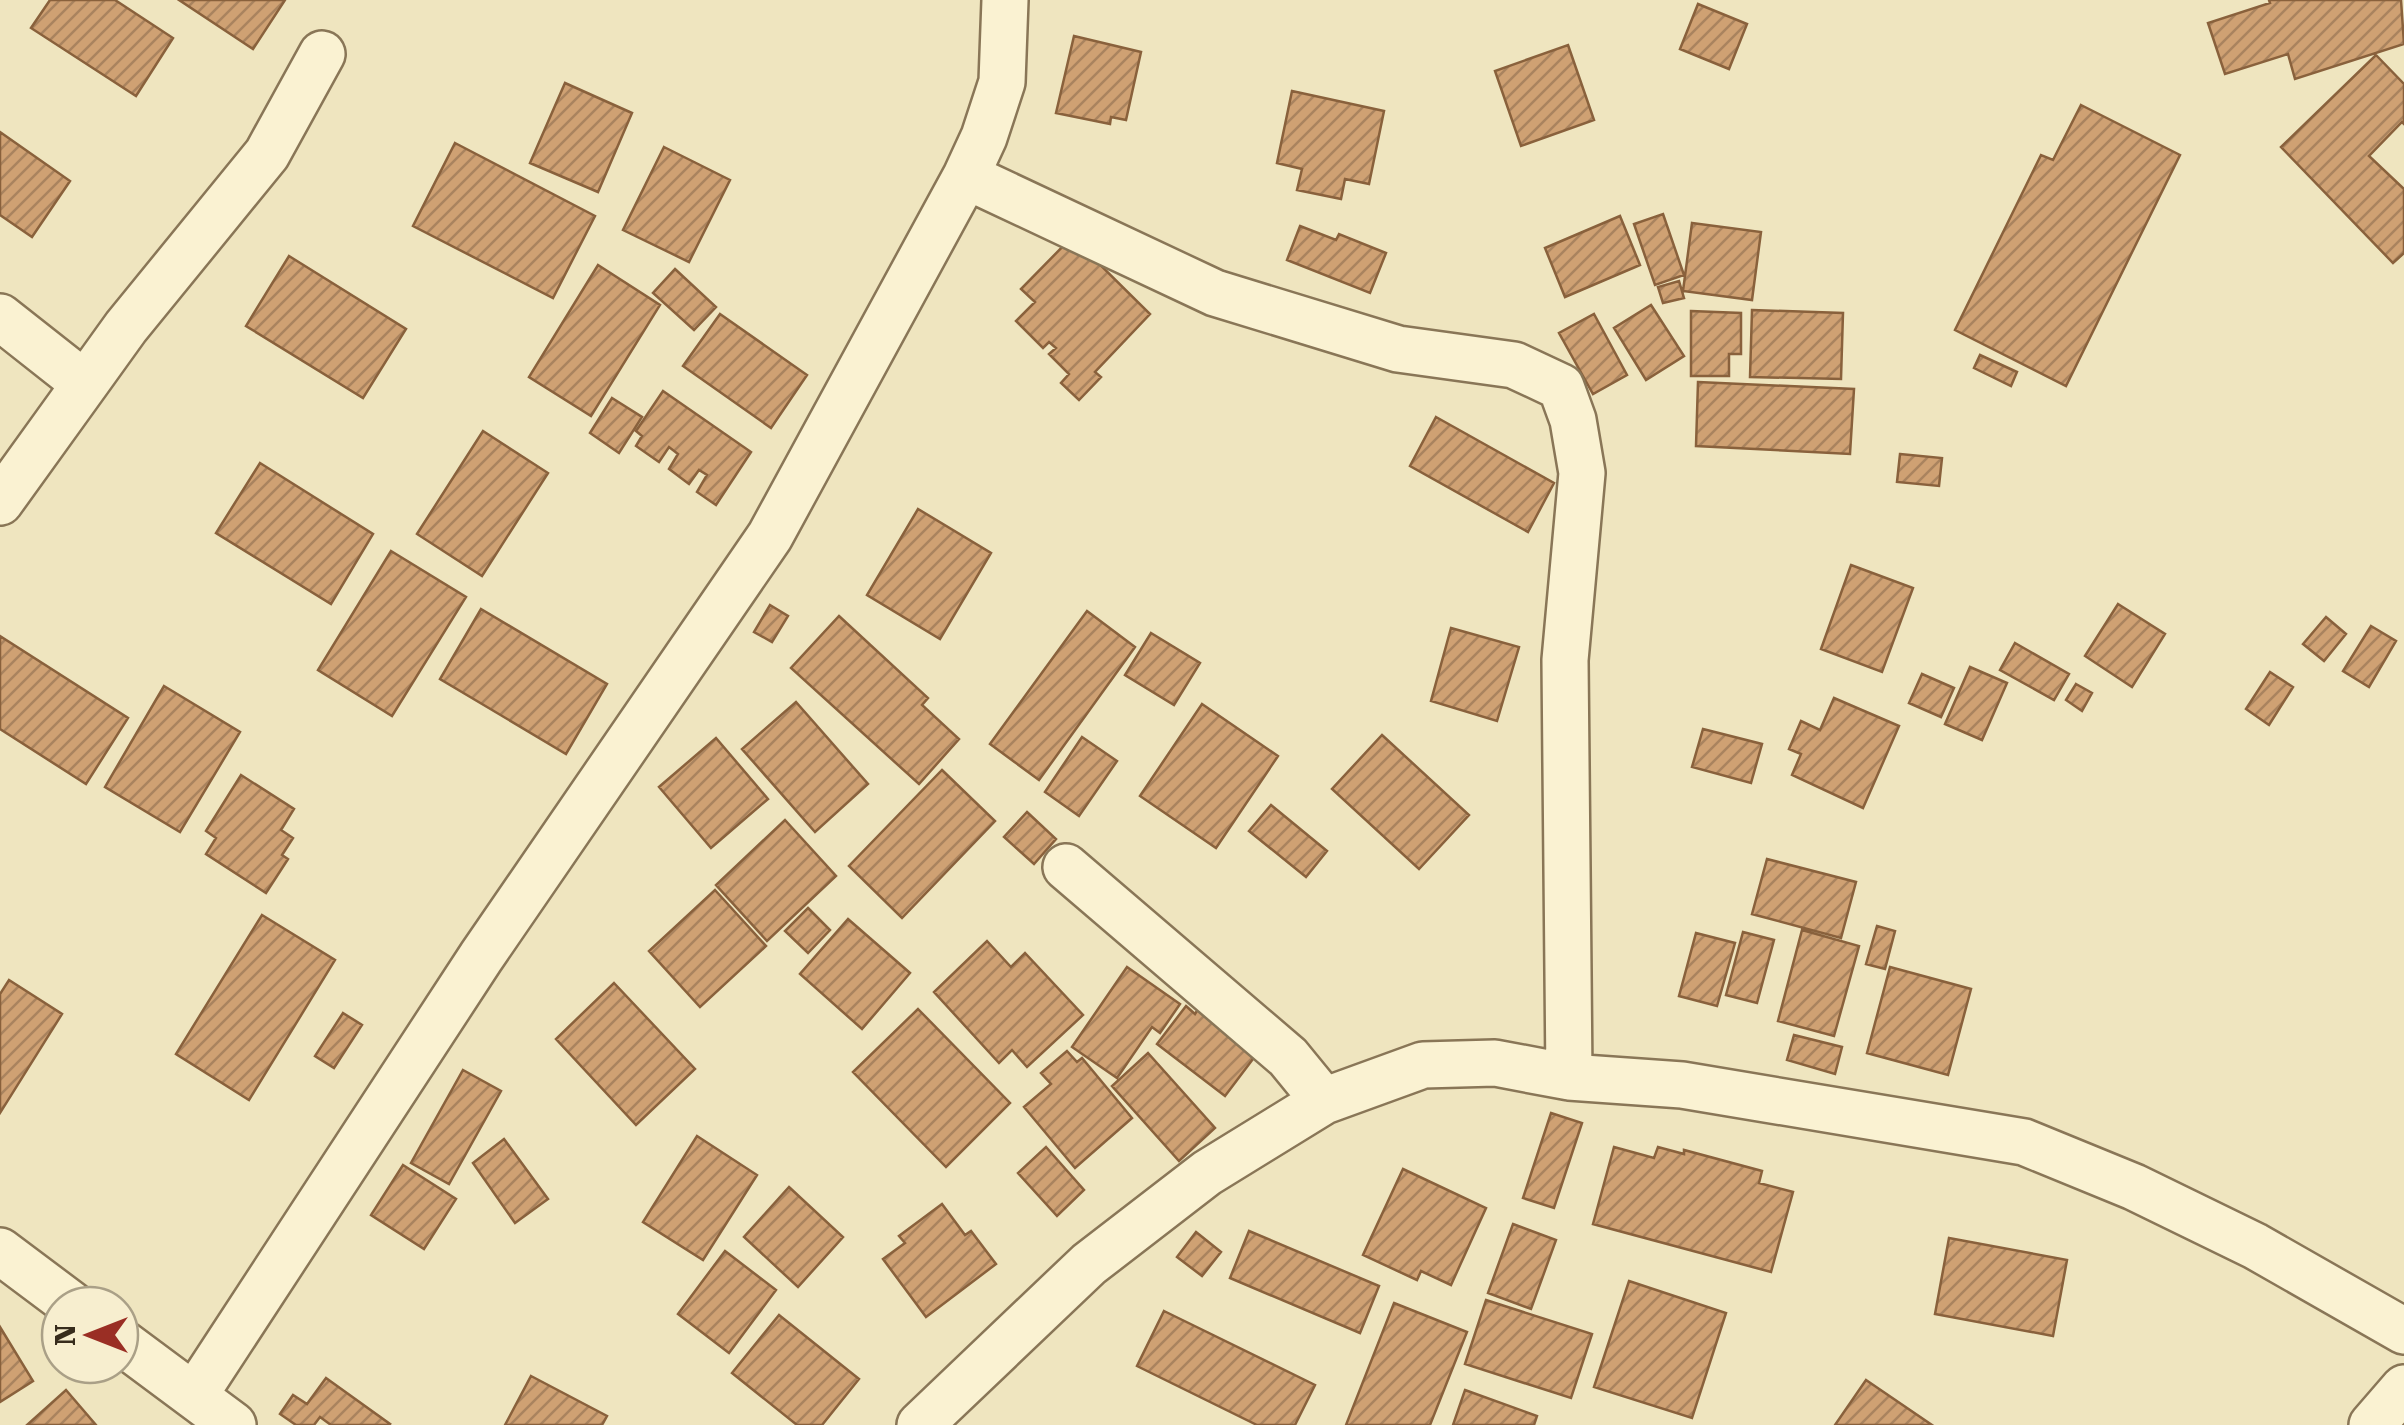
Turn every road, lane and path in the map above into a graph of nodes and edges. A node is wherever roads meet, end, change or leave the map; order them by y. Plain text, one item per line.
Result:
1 (1004, 0) edge
2 (322, 54) dead end
3 (966, 176) junction
4 (0, 317) edge
5 (86, 384) junction
6 (0, 502) edge
7 (1066, 867) dead end
8 (1569, 1077) junction
9 (1324, 1101) junction
10 (0, 1251) edge
11 (45, 1285) edge
12 (2404, 1330) edge
13 (140, 1356) edge
14 (2404, 1388) edge
15 (194, 1396) junction
16 (234, 1425) edge
17 (920, 1425) edge
18 (2372, 1425) edge

1 - 3 street
2 - 5 street
3 - 8 street
3 - 15 street
4 - 5 street
5 - 6 street
7 - 9 street
8 - 9 street
8 - 12 street
9 - 17 street
10 - 11 street
13 - 15 street
14 - 18 street
15 - 16 street

